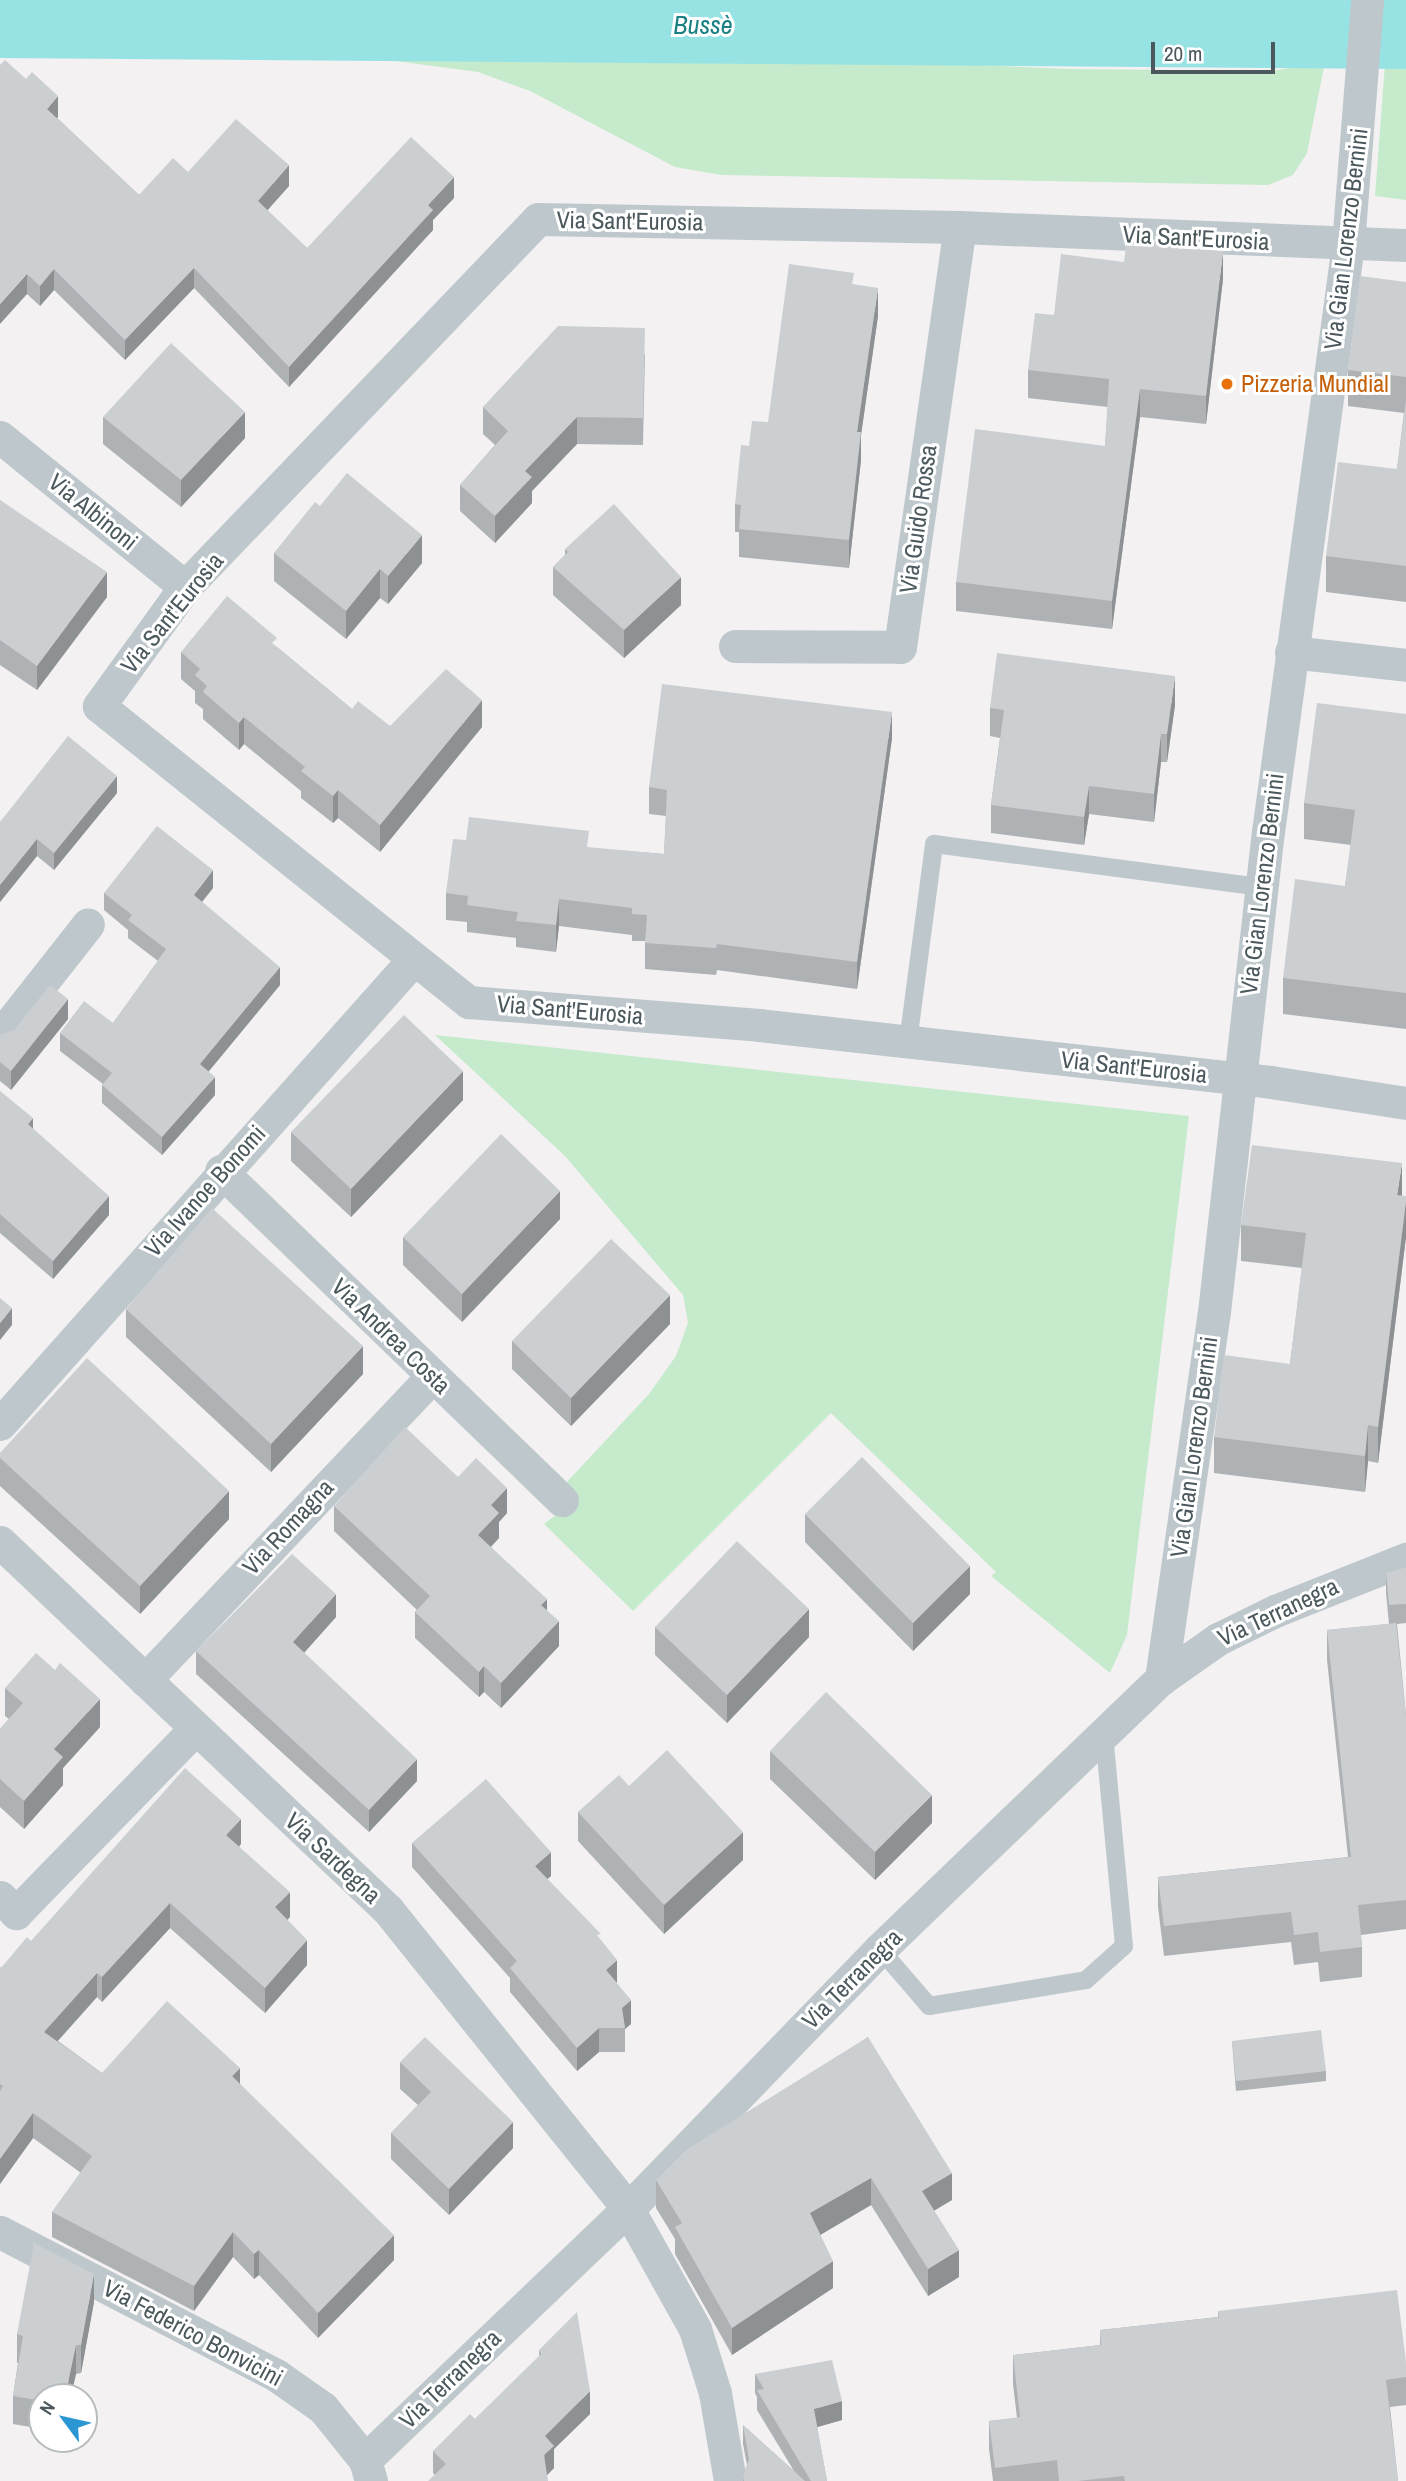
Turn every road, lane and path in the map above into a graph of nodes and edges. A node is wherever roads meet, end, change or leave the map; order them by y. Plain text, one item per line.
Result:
1 (1367, 0) edge
2 (960, 227) junction
3 (1348, 244) junction
4 (1406, 245) edge
5 (0, 437) edge
6 (186, 587) junction
7 (735, 646) dead end
8 (1291, 652) junction
9 (1406, 665) edge
10 (1262, 887) junction
11 (88, 924) dead end
12 (413, 960) junction
13 (0, 1036) edge
14 (908, 1042) junction
15 (1238, 1078) junction
16 (1406, 1103) edge
17 (221, 1171) junction
18 (432, 1376) junction
19 (0, 1424) edge
20 (562, 1500) dead end
21 (0, 1542) edge
22 (1406, 1559) edge
23 (1161, 1679) junction
24 (145, 1680) junction
25 (196, 1728) junction
26 (1104, 1734) junction
27 (0, 1897) edge
28 (880, 1949) junction
29 (628, 2209) junction
30 (0, 2232) edge
31 (368, 2470) edge
32 (730, 2481) edge

1 - 3 street, Via Gian Lorenzo Bernini
2 - 3 street, Via Sant'Eurosia
2 - 6 street, Via Sant'Eurosia
2 - 7 street, Via Guido Rossa
3 - 4 street, Via Sant'Eurosia
3 - 8 street, Via Gian Lorenzo Bernini
5 - 6 street, Via Albinoni
6 - 12 street, Via Sant'Eurosia
8 - 9 street
8 - 10 street, Via Gian Lorenzo Bernini
10 - 14 lane
10 - 15 street, Via Gian Lorenzo Bernini
11 - 13 street
12 - 14 street, Via Sant'Eurosia
12 - 17 street, Via Ivanoe Bonomi
14 - 15 street, Via Sant'Eurosia
15 - 16 street, Via Sant'Eurosia
15 - 23 street, Via Gian Lorenzo Bernini
17 - 18 street, Via Andrea Costa
17 - 19 street, Via Ivanoe Bonomi
18 - 20 street, Via Andrea Costa
18 - 24 street, Via Romagna
21 - 24 street, Via Sardegna
22 - 23 street, Via Terranegra
23 - 26 street, Via Terranegra
24 - 25 street, Via Sardegna
25 - 27 street
25 - 29 street, Via Sardegna
26 - 28 street, Via Terranegra
26 - 28 lane
28 - 29 street, Via Terranegra
29 - 31 street, Via Terranegra
29 - 32 street, Via Sardegna
30 - 31 street, Via Federico Bonvicini

